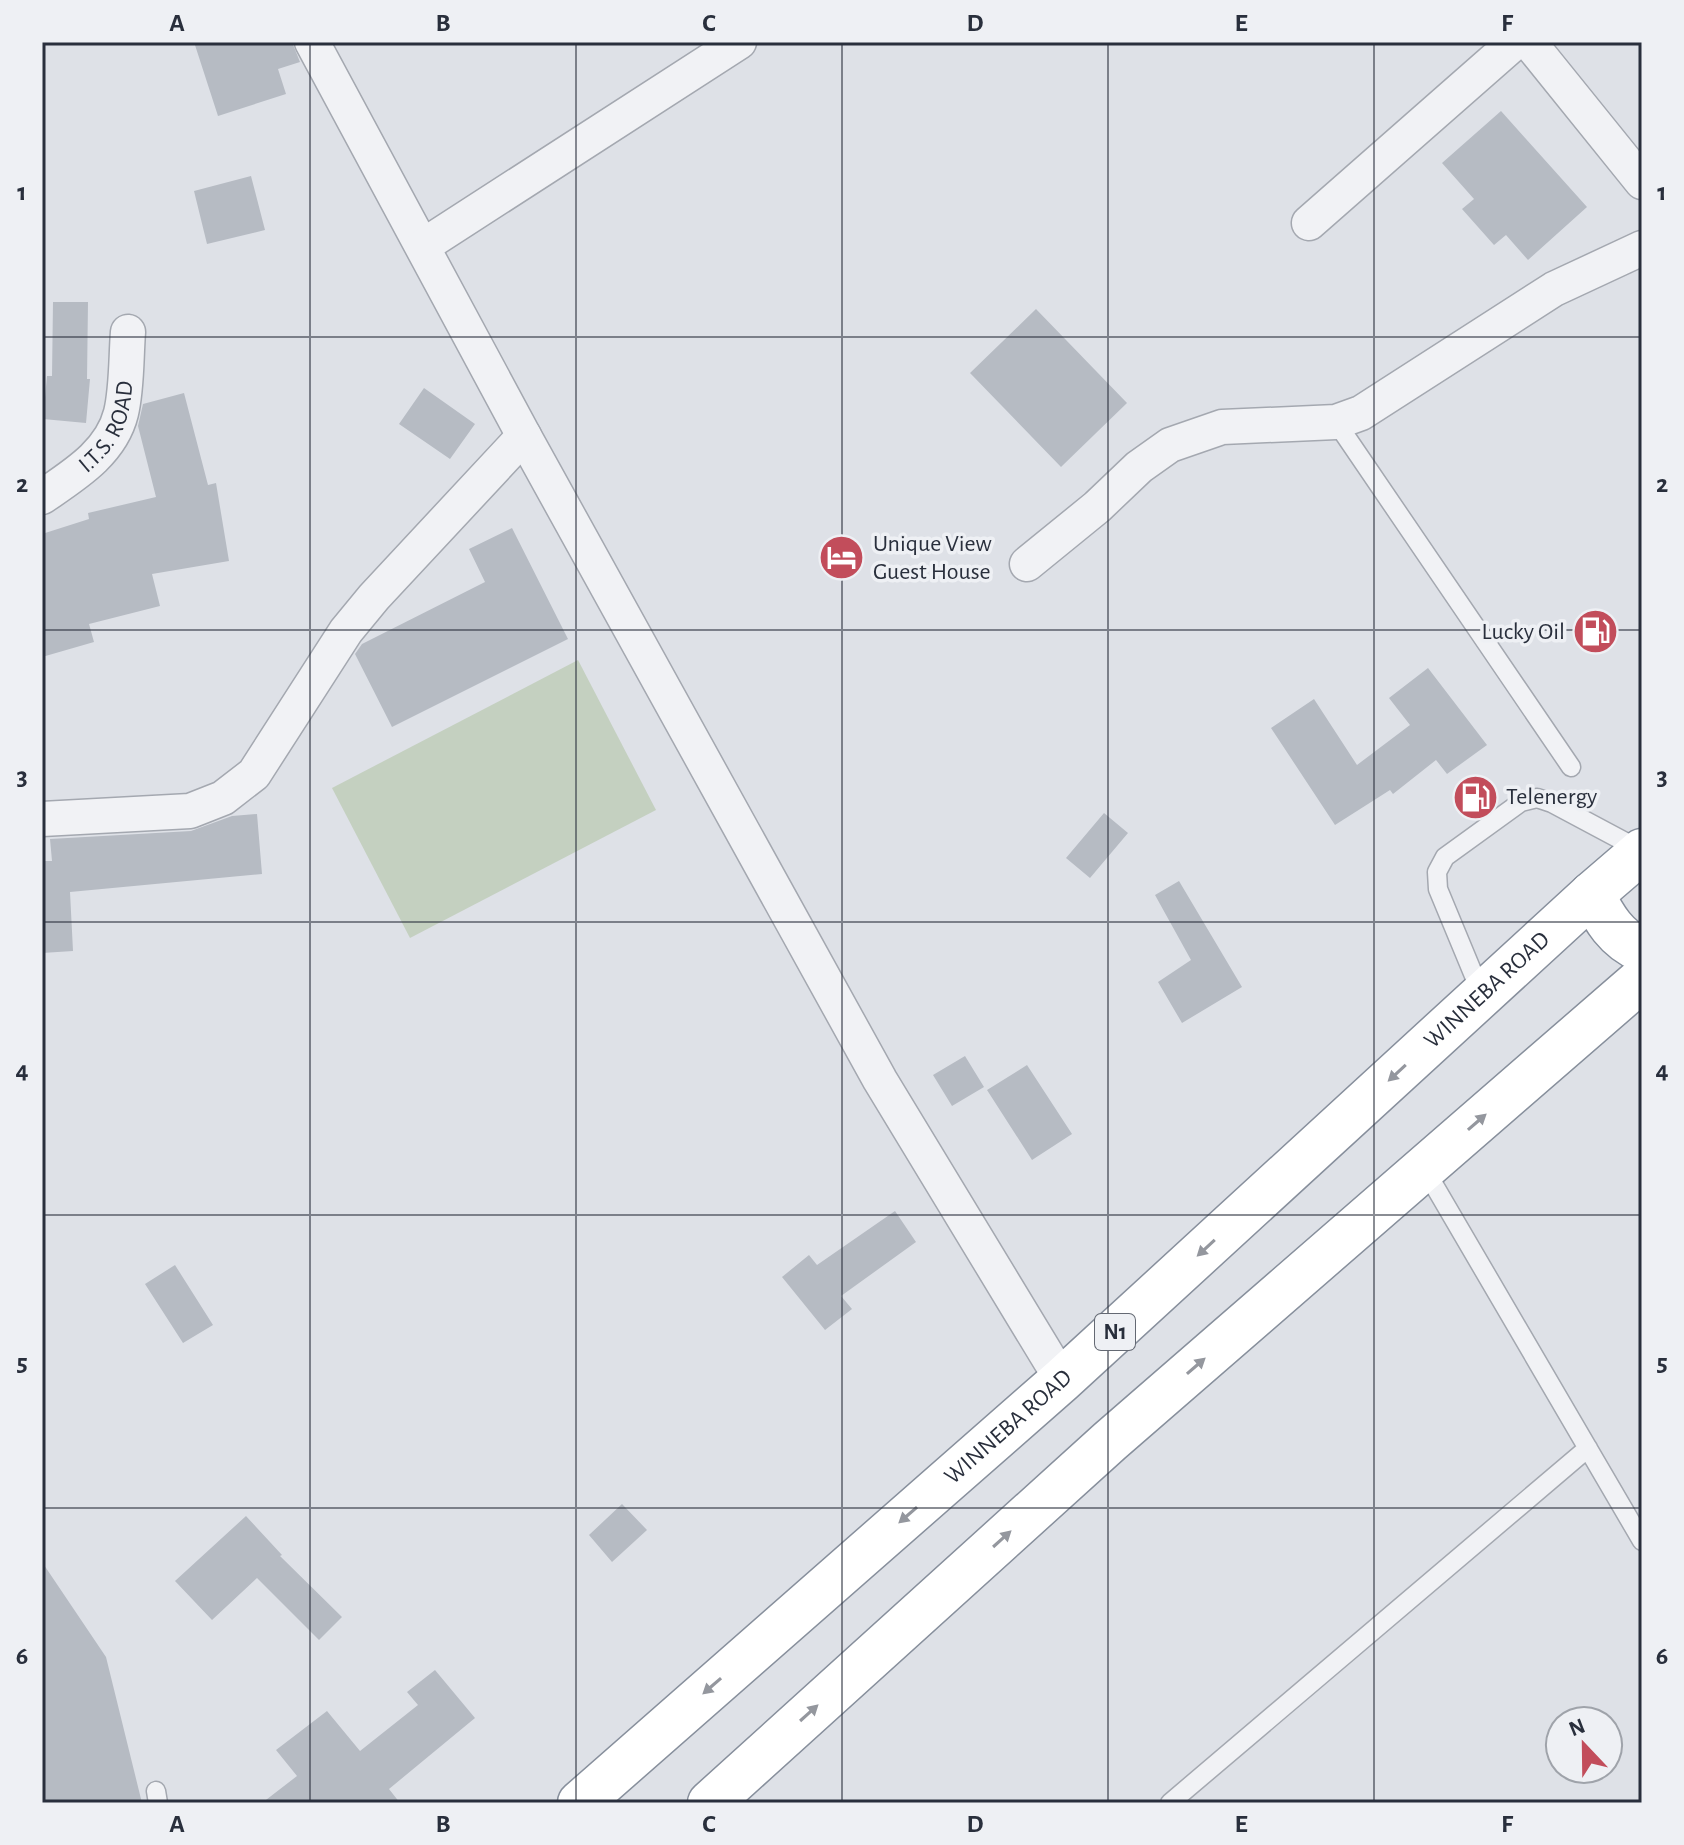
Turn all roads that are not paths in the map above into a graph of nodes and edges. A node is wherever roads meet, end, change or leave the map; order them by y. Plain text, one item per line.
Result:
1 (312, 42) edge
2 (739, 42) edge
3 (1515, 42) edge
4 (1529, 42) edge
5 (1642, 182) edge
6 (1309, 223) dead end
7 (423, 246) junction
8 (1642, 248) edge
9 (128, 332) dead end
10 (1336, 422) junction
11 (524, 436) junction
12 (42, 497) edge
13 (1027, 564) dead end
14 (1571, 767) dead end
15 (42, 819) edge
16 (1642, 851) edge
17 (1592, 894) junction
18 (1642, 950) edge
19 (1642, 979) edge
20 (1482, 995) junction
21 (1424, 1168) junction
22 (1062, 1380) junction
23 (1588, 1448) junction
24 (1642, 1541) edge
25 (580, 1803) edge
26 (710, 1803) edge
27 (1170, 1803) edge

1 - 7 street
2 - 7 street
3 - 6 street
4 - 5 street
7 - 11 street
8 - 10 street
9 - 12 street, I.T.S. ROAD
10 - 13 street
10 - 14 lane
11 - 15 street
11 - 22 street
16 - 17 highway, WINNEBA ROAD / N1
16 - 20 lane
17 - 18 highway
17 - 20 highway, WINNEBA ROAD / N1
21 -> 19 highway
20 -> 22 highway, WINNEBA ROAD / N1
21 - 23 lane
26 -> 21 highway
22 -> 25 highway, WINNEBA ROAD / N1
23 - 24 lane
23 - 27 lane

